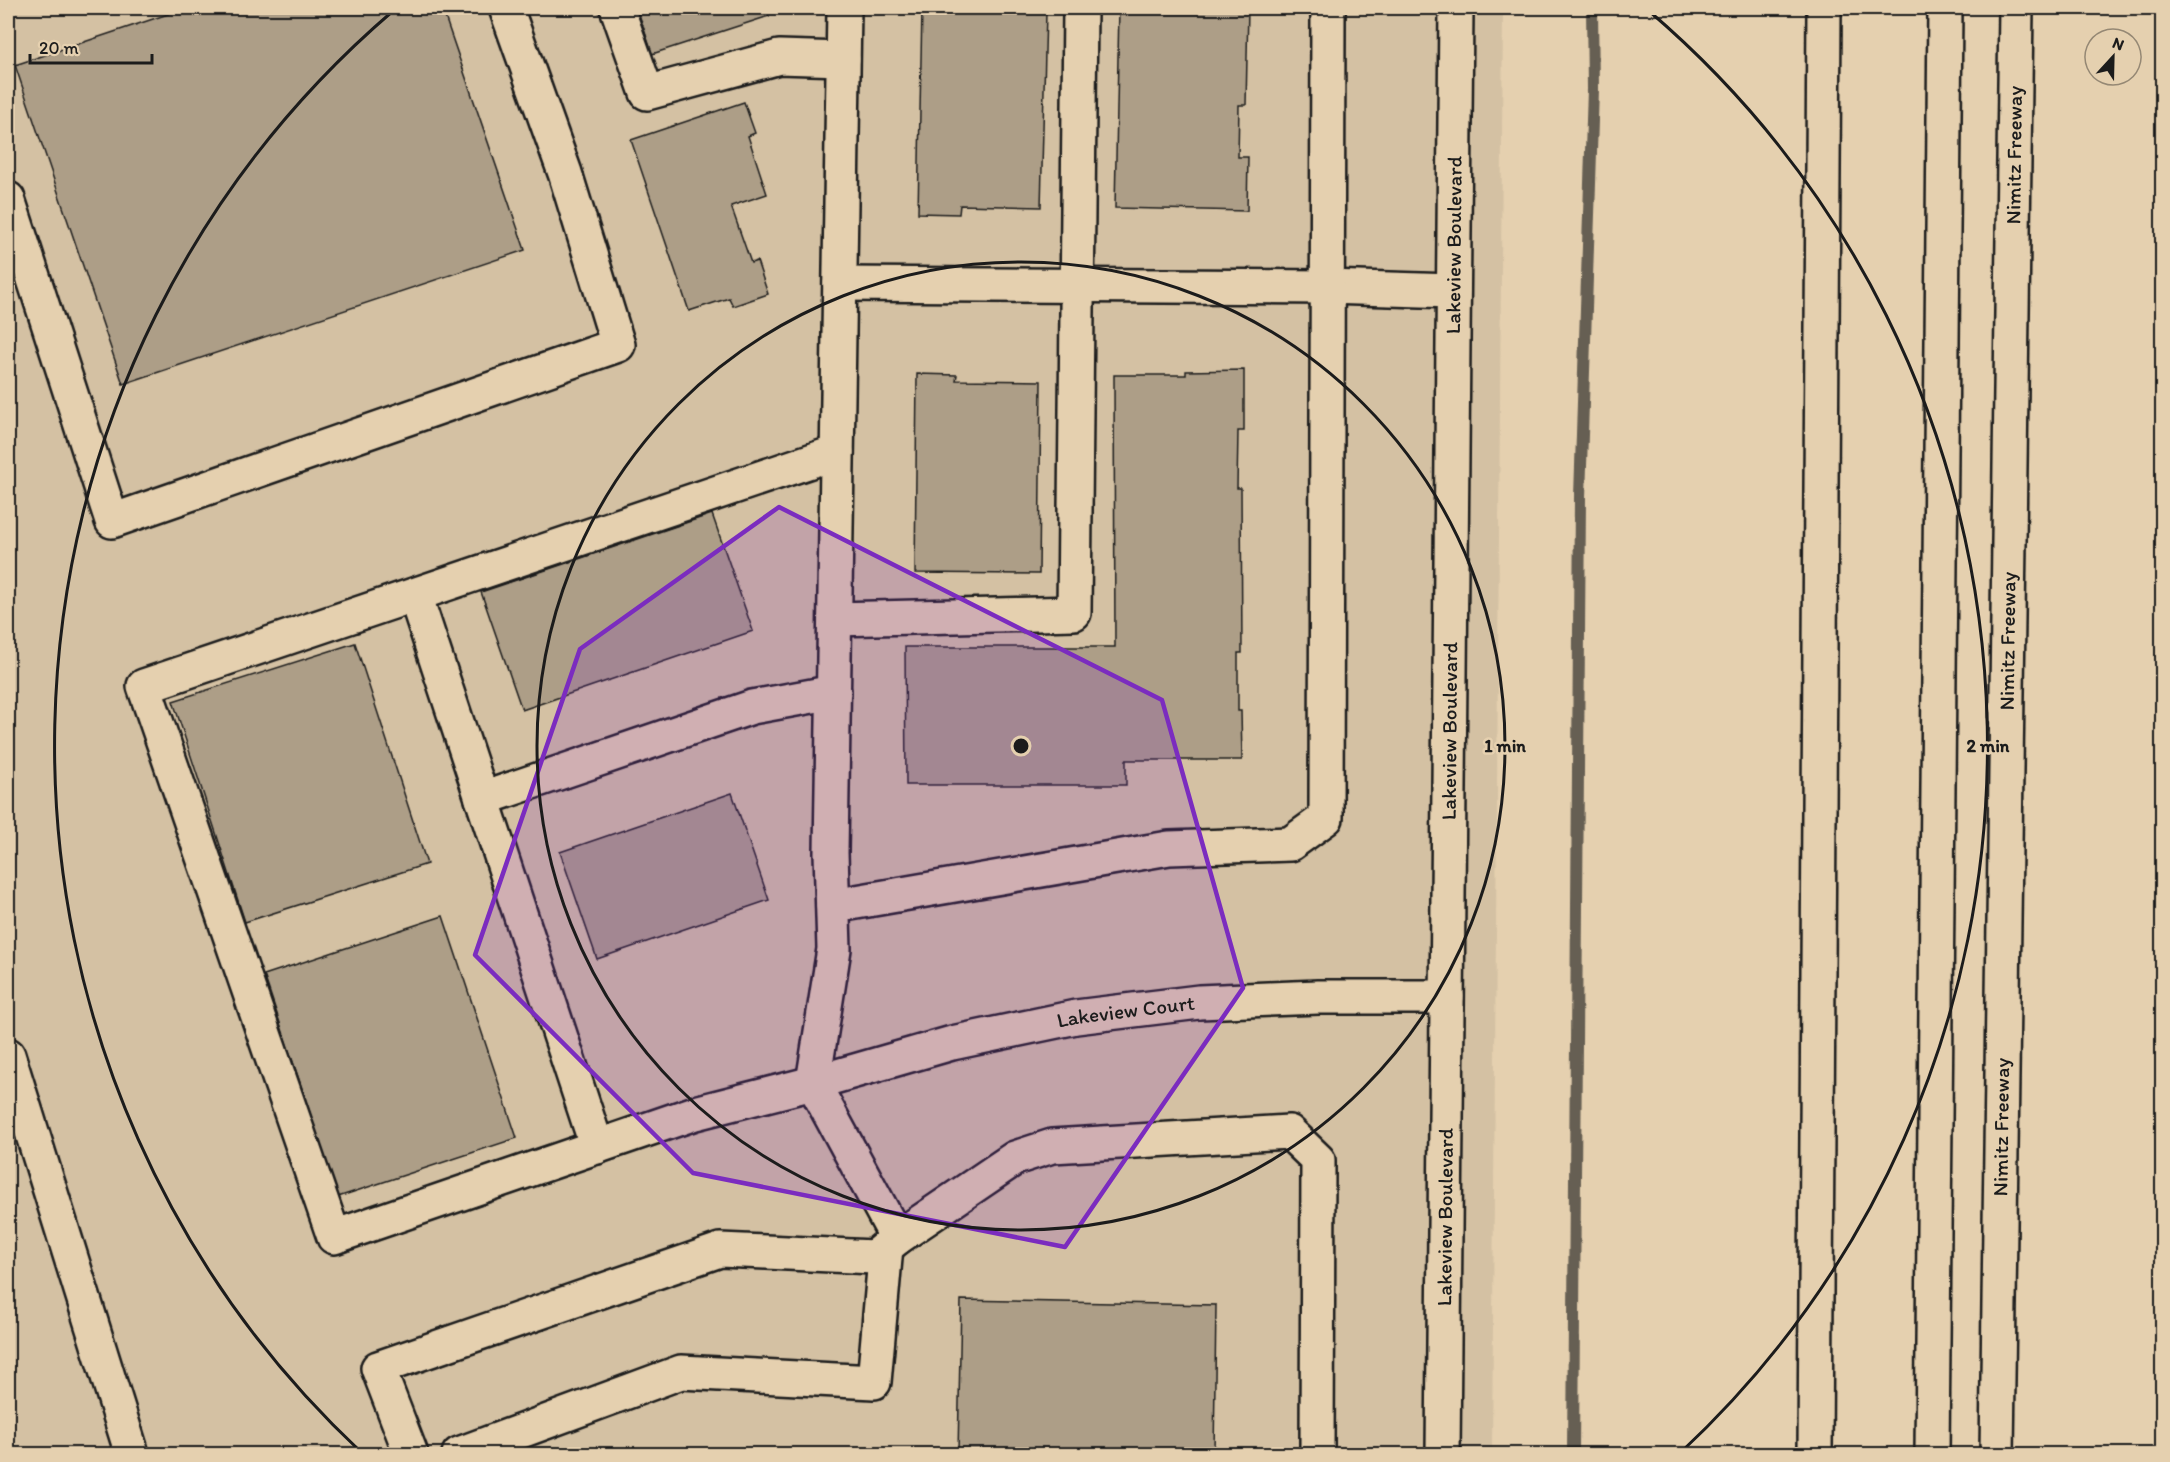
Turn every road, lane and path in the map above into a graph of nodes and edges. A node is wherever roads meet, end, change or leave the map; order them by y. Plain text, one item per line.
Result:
1 (506, 8) edge
2 (616, 8) edge
3 (844, 8) edge
4 (1080, 8) edge
5 (1328, 8) edge
6 (1456, 8) edge
7 (1824, 8) edge
8 (1946, 8) edge
9 (2016, 8) edge
10 (843, 59) junction
11 (8, 199) edge
12 (840, 284) junction
13 (1078, 287) junction
14 (1327, 287) junction
15 (1453, 291) junction
16 (837, 452) junction
17 (415, 595) junction
18 (834, 619) junction
19 (834, 692) junction
20 (482, 799) junction
21 (833, 906) junction
22 (1447, 997) junction
23 (8, 1055) edge
24 (813, 1083) junction
25 (597, 1147) junction
26 (892, 1243) junction
27 (132, 1455) edge
28 (411, 1455) edge
29 (459, 1455) edge
30 (1317, 1455) edge
31 (1443, 1455) edge
32 (1815, 1455) edge
33 (1932, 1455) edge
34 (1997, 1455) edge

1 - 11 main road
2 - 10 main road
3 - 10 main road
4 - 13 main road
5 - 14 main road
6 - 15 main road, Lakeview Boulevard
7 - 32 main road
8 - 33 main road
9 - 34 main road, Nimitz Freeway
10 - 12 main road
12 - 13 main road
12 - 16 main road
13 - 14 main road
13 - 18 main road
14 - 15 main road
14 - 21 main road
15 - 22 main road, Lakeview Boulevard
16 - 17 main road
16 - 18 main road
17 - 20 main road
17 - 25 main road, Lakeview Court
18 - 19 main road
19 - 20 main road
19 - 21 main road
20 - 25 main road
21 - 24 main road
22 - 24 main road, Lakeview Court
22 - 31 main road, Lakeview Boulevard
23 - 27 main road
24 - 25 main road, Lakeview Court
24 - 26 main road
26 - 28 main road
26 - 29 main road
26 - 30 main road

